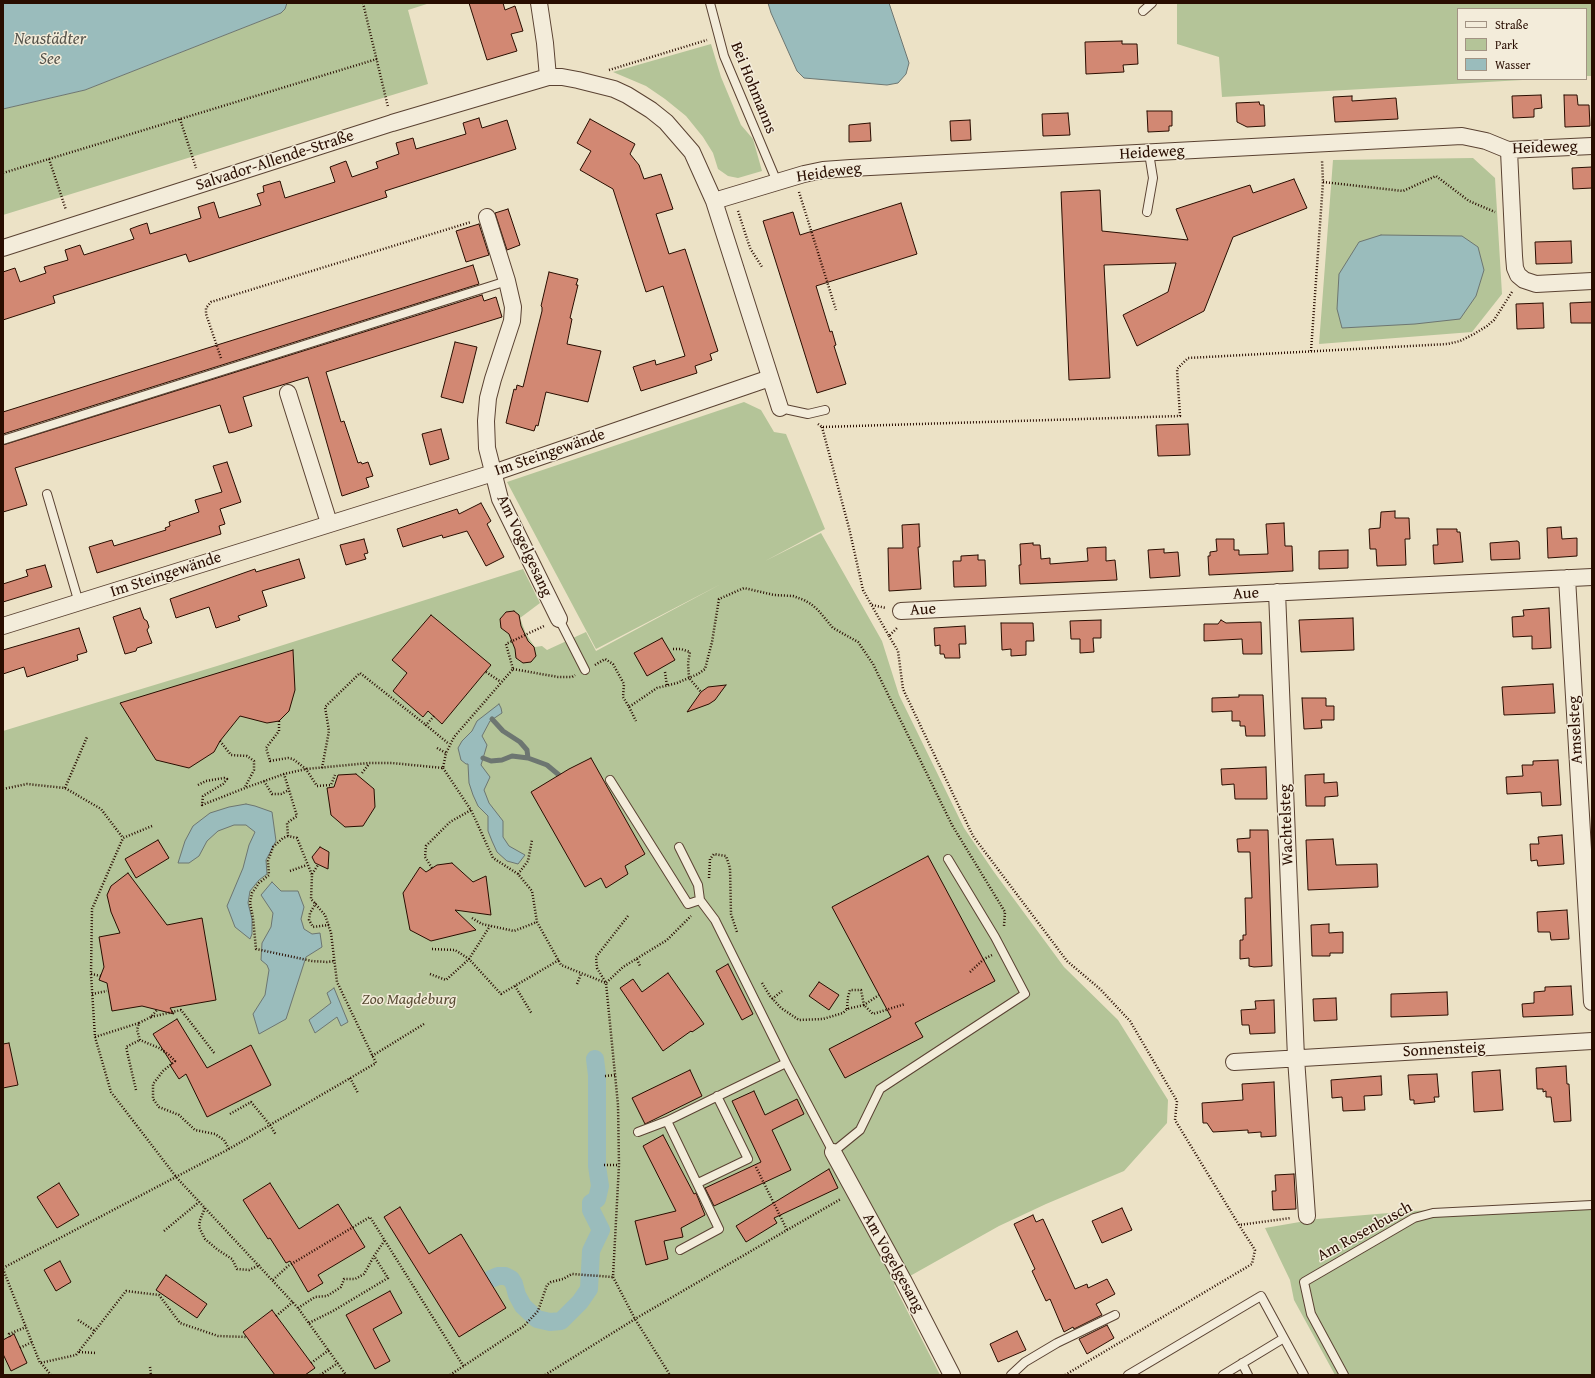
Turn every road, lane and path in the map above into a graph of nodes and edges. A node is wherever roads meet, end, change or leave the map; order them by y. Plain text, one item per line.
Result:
1 (363, 3) edge
2 (539, 3) edge
3 (710, 3) edge
4 (1152, 3) edge
5 (1143, 11) dead end
6 (718, 37) junction
7 (377, 59) junction
8 (608, 70) dead end
9 (548, 77) junction
10 (180, 119) junction
11 (392, 123) junction
12 (1321, 143) junction
13 (1592, 146) edge
14 (1509, 151) junction
15 (1149, 153) junction
16 (49, 159) junction
17 (3, 173) edge
18 (794, 177) junction
19 (777, 182) junction
20 (1323, 182) junction
21 (202, 184) junction
22 (733, 195) junction
23 (714, 201) junction
24 (1147, 212) dead end
25 (487, 217) joint
26 (1512, 219) junction
27 (71, 226) junction
28 (3, 248) edge
29 (762, 267) dead end
30 (1521, 278) junction
31 (507, 281) junction
32 (1592, 282) edge
33 (836, 310) dead end
34 (1311, 351) junction
35 (225, 371) junction
36 (770, 378) junction
37 (288, 393) dead end
38 (780, 408) joint
39 (825, 410) dead end
40 (808, 414) junction
41 (822, 428) junction
42 (3, 440) edge
43 (493, 473) junction
44 (47, 494) dead end
45 (330, 523) junction
46 (1592, 577) edge
47 (1567, 578) junction
48 (1277, 592) junction
49 (79, 603) junction
50 (872, 605) junction
51 (901, 612) junction
52 (559, 619) junction
53 (3, 626) edge
54 (889, 636) junction
55 (673, 650) dead end
56 (513, 669) junction
57 (585, 670) junction
58 (486, 672) dead end
59 (665, 672) dead end
60 (689, 678) junction
61 (501, 682) junction
62 (667, 686) junction
63 (701, 692) dead end
64 (629, 707) junction
65 (434, 716) dead end
66 (279, 721) dead end
67 (636, 721) dead end
68 (426, 725) junction
69 (87, 737) dead end
70 (220, 741) dead end
71 (449, 744) junction
72 (437, 748) dead end
73 (446, 753) junction
74 (369, 763) junction
75 (322, 768) junction
76 (443, 768) junction
77 (306, 770) junction
78 (362, 773) dead end
79 (284, 774) junction
80 (335, 774) dead end
81 (610, 780) dead end
82 (264, 781) junction
83 (198, 785) dead end
84 (65, 788) junction
85 (245, 788) junction
86 (3, 790) edge
87 (289, 790) junction
88 (471, 810) junction
89 (152, 826) dead end
90 (288, 836) junction
91 (123, 838) junction
92 (532, 840) dead end
93 (679, 847) dead end
94 (948, 860) dead end
95 (307, 865) junction
96 (318, 865) dead end
97 (432, 868) dead end
98 (290, 870) dead end
99 (518, 874) junction
100 (312, 875) junction
101 (700, 900) junction
102 (316, 903) junction
103 (628, 916) dead end
104 (472, 918) dead end
105 (538, 922) junction
106 (329, 925) junction
107 (490, 926) junction
108 (995, 937) junction
109 (739, 938) dead end
110 (432, 949) dead end
111 (1002, 950) junction
112 (469, 959) junction
113 (637, 959) junction
114 (559, 960) junction
115 (335, 961) junction
116 (640, 966) dead end
117 (970, 972) dead end
118 (91, 974) junction
119 (430, 974) dead end
120 (581, 974) junction
121 (101, 976) dead end
122 (759, 977) dead end
123 (606, 983) junction
124 (577, 984) dead end
125 (515, 986) junction
126 (107, 991) dead end
127 (782, 991) dead end
128 (92, 994) junction
129 (879, 995) dead end
130 (772, 999) junction
131 (1592, 1002) edge
132 (905, 1004) dead end
133 (864, 1005) junction
134 (847, 1009) junction
135 (157, 1010) dead end
136 (532, 1014) dead end
137 (151, 1017) junction
138 (139, 1023) junction
139 (424, 1024) dead end
140 (95, 1037) junction
141 (140, 1040) junction
142 (1592, 1042) edge
143 (215, 1054) dead end
144 (372, 1056) junction
145 (1296, 1058) junction
146 (1234, 1062) dead end
147 (786, 1063) junction
148 (615, 1075) junction
149 (605, 1076) dead end
150 (350, 1078) junction
151 (136, 1090) dead end
152 (358, 1093) dead end
153 (717, 1096) junction
154 (230, 1114) dead end
155 (667, 1121) junction
156 (270, 1125) junction
157 (638, 1132) dead end
158 (276, 1135) dead end
159 (229, 1149) junction
160 (833, 1152) junction
161 (748, 1159) junction
162 (604, 1165) dead end
163 (619, 1165) junction
164 (176, 1178) junction
165 (698, 1183) junction
166 (854, 1192) junction
167 (199, 1202) junction
168 (1592, 1205) edge
169 (205, 1208) junction
170 (1306, 1216) joint
171 (1240, 1225) junction
172 (787, 1230) junction
173 (164, 1232) dead end
174 (385, 1240) junction
175 (680, 1250) dead end
176 (374, 1256) junction
177 (260, 1265) junction
178 (3, 1268) edge
179 (613, 1277) junction
180 (273, 1280) junction
181 (293, 1302) junction
182 (298, 1308) junction
183 (1115, 1315) dead end
184 (276, 1316) dead end
185 (635, 1319) junction
186 (78, 1320) dead end
187 (309, 1323) junction
188 (26, 1327) junction
189 (95, 1331) junction
190 (246, 1336) dead end
191 (10, 1337) dead end
192 (1284, 1338) junction
193 (32, 1342) junction
194 (20, 1348) dead end
195 (329, 1350) junction
196 (79, 1352) junction
197 (97, 1353) dead end
198 (40, 1363) junction
199 (311, 1363) dead end
200 (338, 1363) junction
201 (1242, 1363) junction
202 (150, 1367) dead end
203 (464, 1367) junction
204 (51, 1375) edge
205 (151, 1375) edge
206 (320, 1375) edge
207 (346, 1375) edge
208 (450, 1375) edge
209 (545, 1375) edge
210 (670, 1375) edge
211 (952, 1375) edge
212 (1011, 1375) edge
213 (1066, 1375) edge
214 (1128, 1375) edge
215 (1223, 1375) edge
216 (1248, 1375) edge
217 (1304, 1375) edge
218 (1344, 1375) edge

1 - 7 path
2 - 9 street
3 - 6 lane, Bei Hohmanns
4 - 5 lane
6 - 8 path
6 - 19 lane, Bei Hohmanns
7 - 10 path
7 - 11 path
9 - 11 street, Salvador-Allende-Straße
9 - 23 street, Salvador-Allende-Straße
10 - 16 path
10 - 21 path
11 - 21 street, Salvador-Allende-Straße
12 - 14 street, Heideweg
12 - 15 street, Heideweg
12 - 20 path
13 - 14 street, Heideweg
14 - 26 street
15 - 18 street, Heideweg
15 - 24 lane
16 - 17 path
16 - 27 path
18 - 19 street, Heideweg
18 - 33 path
19 - 22 street, Heideweg
20 - 26 path
20 - 34 path
21 - 27 street, Salvador-Allende-Straße
22 - 23 street, Heideweg
22 - 29 path
23 - 36 street
25 - 31 street, Am Vogelgesang
25 - 35 path
26 - 30 street
27 - 28 street, Salvador-Allende-Straße
30 - 32 street
30 - 34 path
31 - 35 lane
31 - 43 street, Am Vogelgesang
34 - 41 path
35 - 42 lane
36 - 38 street
36 - 43 street, Im Steingewände
37 - 45 street
38 - 40 lane
39 - 40 lane
40 - 41 path
41 - 50 path
43 - 45 street, Im Steingewände
43 - 52 street, Am Vogelgesang
44 - 49 lane
45 - 49 street, Im Steingewände
46 - 47 street, Aue
47 - 48 street, Aue
47 - 131 street, Amselsteg
48 - 51 street, Aue
48 - 145 street, Wachtelsteg
49 - 53 street, Im Steingewände
50 - 51 path
50 - 54 path
51 - 54 path
52 - 56 path
52 - 57 lane
54 - 171 path
55 - 60 path
56 - 57 path
56 - 61 path
57 - 64 path
58 - 61 path
59 - 62 path
60 - 62 path
60 - 63 path
60 - 108 path
61 - 71 path
62 - 64 path
64 - 67 path
65 - 68 path
66 - 77 path
68 - 71 path
68 - 75 path
69 - 84 path
70 - 85 path
71 - 73 path
72 - 73 path
73 - 76 path
74 - 75 path
74 - 76 path
74 - 78 path
75 - 77 path
76 - 88 path
77 - 79 path
77 - 80 path
79 - 82 path
79 - 87 path
81 - 101 lane
82 - 85 path
82 - 87 path
83 - 85 path
84 - 86 path
84 - 91 path
87 - 90 path
88 - 97 path
88 - 99 path
89 - 91 path
90 - 95 path
90 - 115 path
91 - 118 path
92 - 99 path
93 - 101 lane
94 - 108 lane
95 - 98 path
95 - 100 path
96 - 100 path
99 - 105 path
100 - 102 path
101 - 109 path
101 - 113 path
101 - 147 lane
102 - 106 path
102 - 106 path
103 - 123 path
104 - 107 path
105 - 107 path
105 - 114 path
106 - 115 path
107 - 112 path
108 - 111 lane
110 - 112 path
111 - 117 path
111 - 160 lane
112 - 119 path
112 - 125 path
113 - 116 path
113 - 123 path
114 - 120 path
114 - 125 path
115 - 144 path
118 - 121 path
118 - 128 path
120 - 123 path
120 - 124 path
122 - 130 path
123 - 148 path
125 - 136 path
126 - 128 path
127 - 130 path
128 - 140 path
129 - 133 path
130 - 134 path
132 - 133 path
133 - 134 path
133 - 134 path
135 - 137 path
137 - 138 path
137 - 143 path
138 - 140 path
138 - 141 path
139 - 144 path
140 - 164 path
141 - 151 path
141 - 159 path
142 - 145 street, Sonnensteig
144 - 150 path
145 - 146 street, Sonnensteig
145 - 170 street
147 - 153 lane
147 - 160 lane
148 - 149 path
148 - 163 path
150 - 152 path
150 - 156 path
153 - 155 lane
153 - 161 lane
154 - 156 path
155 - 157 lane
155 - 165 lane
156 - 158 path
156 - 159 path
159 - 164 path
160 - 166 street, Am Vogelgesang
161 - 165 lane
161 - 172 path
162 - 163 path
163 - 179 path
164 - 167 path
164 - 178 path
165 - 175 lane
166 - 172 path
166 - 211 street, Am Vogelgesang
167 - 169 path
167 - 173 path
168 - 218 lane, Am Rosenbusch
169 - 177 path
169 - 177 path
170 - 171 path
171 - 213 path
172 - 185 path
174 - 176 path
174 - 180 path
174 - 203 path
176 - 182 path
176 - 187 path
177 - 180 path
178 - 188 path
179 - 185 path
179 - 203 path
180 - 181 path
181 - 182 path
181 - 184 path
182 - 187 path
183 - 212 lane
185 - 209 path
185 - 210 path
186 - 189 path
187 - 195 path
188 - 191 path
188 - 193 path
189 - 190 path
189 - 196 path
192 - 201 lane
192 - 214 lane
192 - 217 lane
193 - 194 path
193 - 198 path
195 - 199 path
195 - 200 path
196 - 197 path
196 - 198 path
198 - 204 path
200 - 206 path
200 - 207 path
201 - 215 lane
201 - 216 lane
202 - 205 path
203 - 208 path

